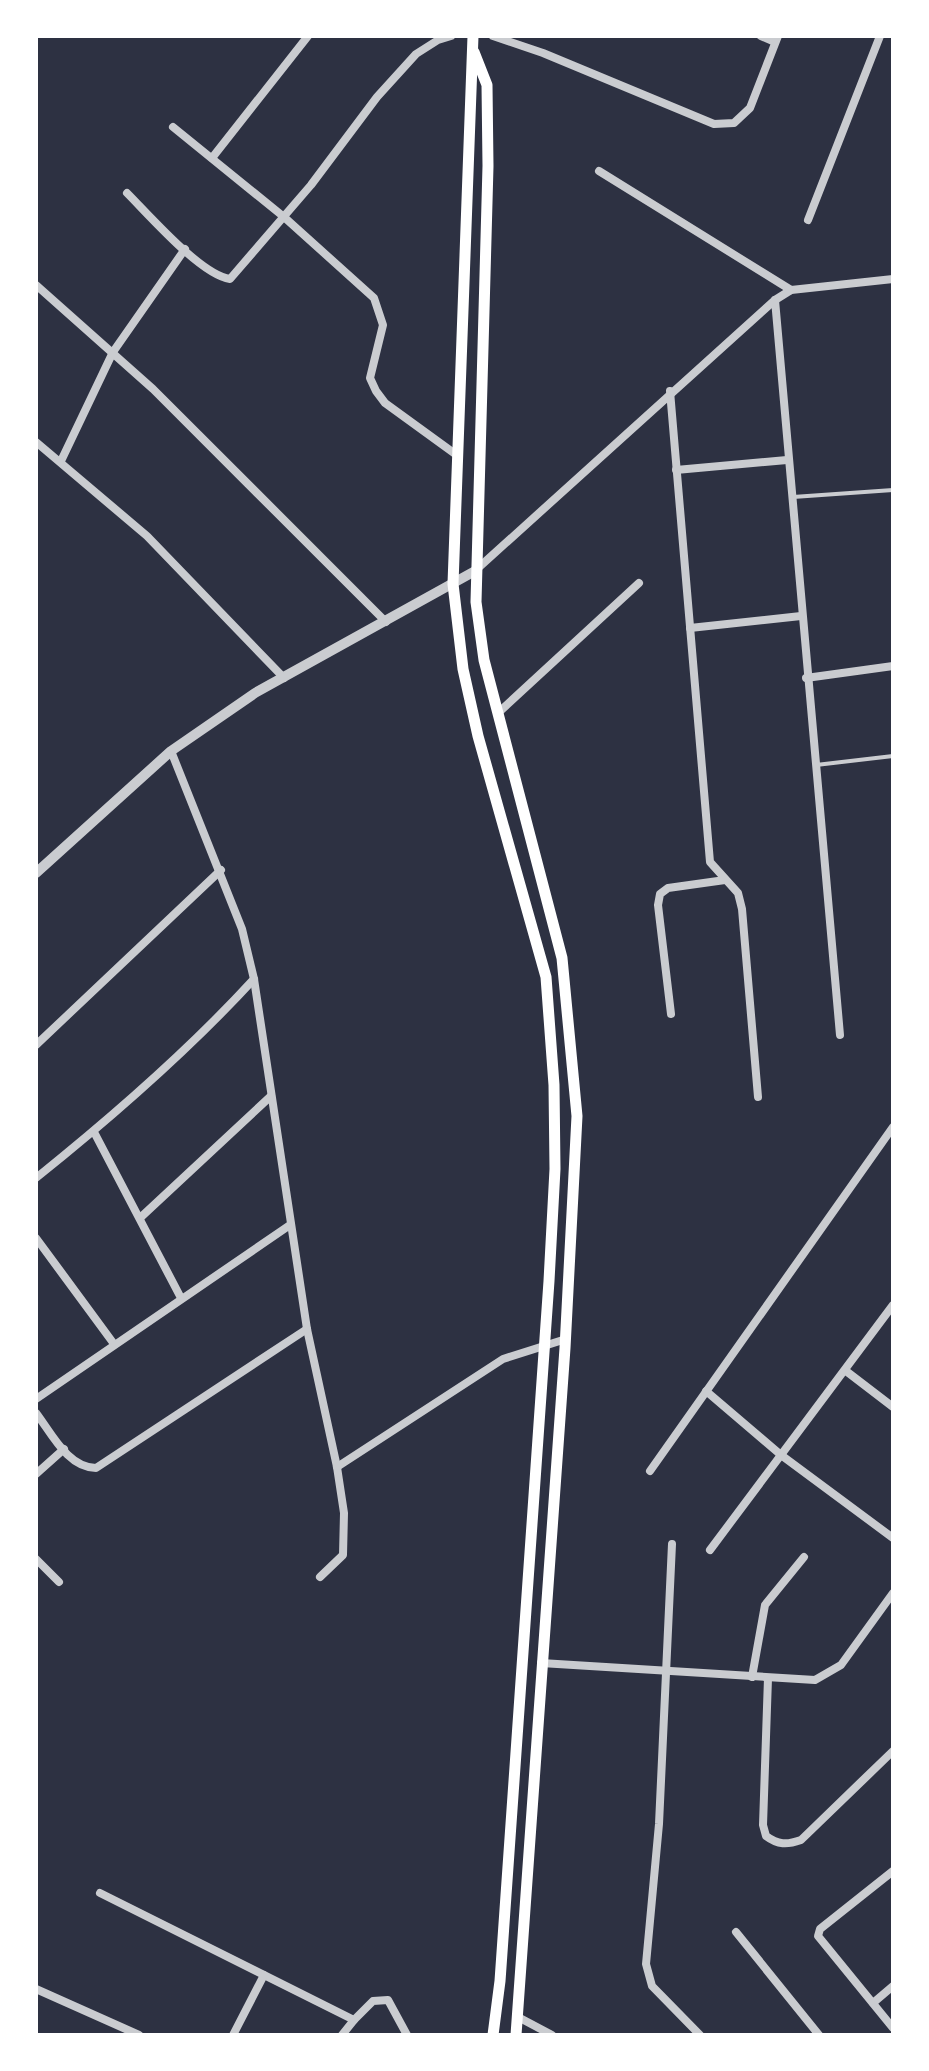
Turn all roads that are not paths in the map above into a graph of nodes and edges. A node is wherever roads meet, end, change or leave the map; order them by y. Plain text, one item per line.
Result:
1 (308, 36) edge
2 (451, 36) edge
3 (473, 36) edge
4 (493, 36) edge
5 (761, 36) edge
6 (880, 36) edge
7 (776, 39) edge
8 (473, 52) junction
9 (173, 127) dead end
10 (212, 158) junction
11 (599, 171) dead end
12 (127, 193) dead end
13 (284, 217) junction
14 (808, 220) dead end
15 (185, 249) junction
16 (893, 279) edge
17 (36, 285) edge
18 (791, 290) junction
19 (775, 300) junction
20 (113, 352) junction
21 (670, 391) junction
22 (36, 442) edge
23 (458, 456) junction
24 (787, 460) junction
25 (61, 461) junction
26 (676, 470) junction
27 (893, 490) edge
28 (791, 497) junction
29 (475, 571) junction
30 (639, 583) dead end
31 (453, 584) junction
32 (801, 616) junction
33 (386, 622) junction
34 (690, 628) junction
35 (893, 666) edge
36 (284, 678) junction
37 (806, 678) junction
38 (498, 713) junction
39 (171, 751) junction
40 (893, 756) edge
41 (814, 765) junction
42 (221, 870) junction
43 (36, 873) edge
44 (726, 879) junction
45 (254, 979) junction
46 (671, 1014) dead end
47 (840, 1035) dead end
48 (36, 1045) edge
49 (271, 1096) junction
50 (758, 1097) dead end
51 (893, 1127) edge
52 (94, 1132) junction
53 (36, 1178) edge
54 (140, 1218) junction
55 (290, 1225) junction
56 (36, 1238) edge
57 (181, 1298) junction
58 (893, 1305) edge
59 (307, 1329) junction
60 (566, 1339) junction
61 (114, 1344) junction
62 (544, 1344) junction
63 (846, 1371) junction
64 (706, 1391) junction
65 (36, 1399) edge
66 (893, 1407) edge
67 (36, 1413) edge
68 (64, 1449) junction
69 (781, 1455) junction
70 (337, 1467) junction
71 (650, 1471) dead end
72 (36, 1474) edge
73 (893, 1538) edge
74 (672, 1544) dead end
75 (710, 1550) dead end
76 (804, 1557) dead end
77 (36, 1559) edge
78 (320, 1577) dead end
79 (59, 1582) dead end
80 (893, 1593) edge
81 (541, 1663) junction
82 (668, 1673) junction
83 (752, 1677) junction
84 (768, 1678) junction
85 (893, 1751) edge
86 (893, 1871) edge
87 (100, 1893) dead end
88 (736, 1932) dead end
89 (264, 1975) junction
90 (893, 1986) edge
91 (36, 1989) edge
92 (873, 2003) junction
93 (518, 2017) junction
94 (354, 2020) junction
95 (893, 2028) edge
96 (139, 2035) edge
97 (233, 2035) edge
98 (342, 2035) edge
99 (407, 2035) edge
100 (493, 2035) edge
101 (516, 2035) edge
102 (552, 2035) edge
103 (700, 2035) edge
104 (819, 2035) edge

1 - 10 street
2 - 13 street
3 - 8 main road
4 - 7 street
5 - 7 street
6 - 14 street
8 - 23 main road
8 - 29 main road
9 - 10 street
10 - 13 street
11 - 18 street
12 - 15 street
13 - 15 street
13 - 23 street
15 - 20 street
16 - 18 street
17 - 20 street
18 - 19 street
19 - 21 street
19 - 24 street
20 - 25 street
20 - 33 street
21 - 26 street
21 - 29 street
22 - 25 street
23 - 31 main road
24 - 26 street
24 - 28 street
25 - 36 street
26 - 34 street
27 - 28 lane
28 - 32 street
29 - 31 street
29 - 38 main road
30 - 38 street
31 - 33 street
31 - 62 main road
32 - 34 street
32 - 37 street
33 - 36 street
34 - 44 street
35 - 37 street
36 - 39 street
37 - 41 street
38 - 60 main road
39 - 42 street
39 - 43 street
40 - 41 lane
41 - 47 street
42 - 45 street
42 - 48 street
44 - 46 street
44 - 50 street
45 - 49 street
45 - 52 street
49 - 54 street
49 - 55 street
51 - 64 street
52 - 53 street
52 - 54 street
54 - 57 street
55 - 57 street
55 - 59 street
56 - 61 street
57 - 61 street
58 - 63 street
59 - 68 street
59 - 70 street
60 - 62 street
60 - 81 main road
61 - 65 street
62 - 70 street
62 - 100 main road
63 - 66 street
63 - 69 street
64 - 69 street
64 - 71 street
67 - 68 street
68 - 72 street
69 - 73 street
69 - 75 street
70 - 78 street
74 - 82 street
76 - 83 street
77 - 79 street
80 - 84 street
81 - 82 street
81 - 93 main road
82 - 83 street
82 - 103 street
83 - 84 street
84 - 85 street
86 - 92 street
87 - 89 street
88 - 104 street
89 - 94 street
89 - 97 street
90 - 92 street
91 - 96 street
92 - 95 street
93 - 101 main road
93 - 102 street
94 - 98 street
94 - 99 street

